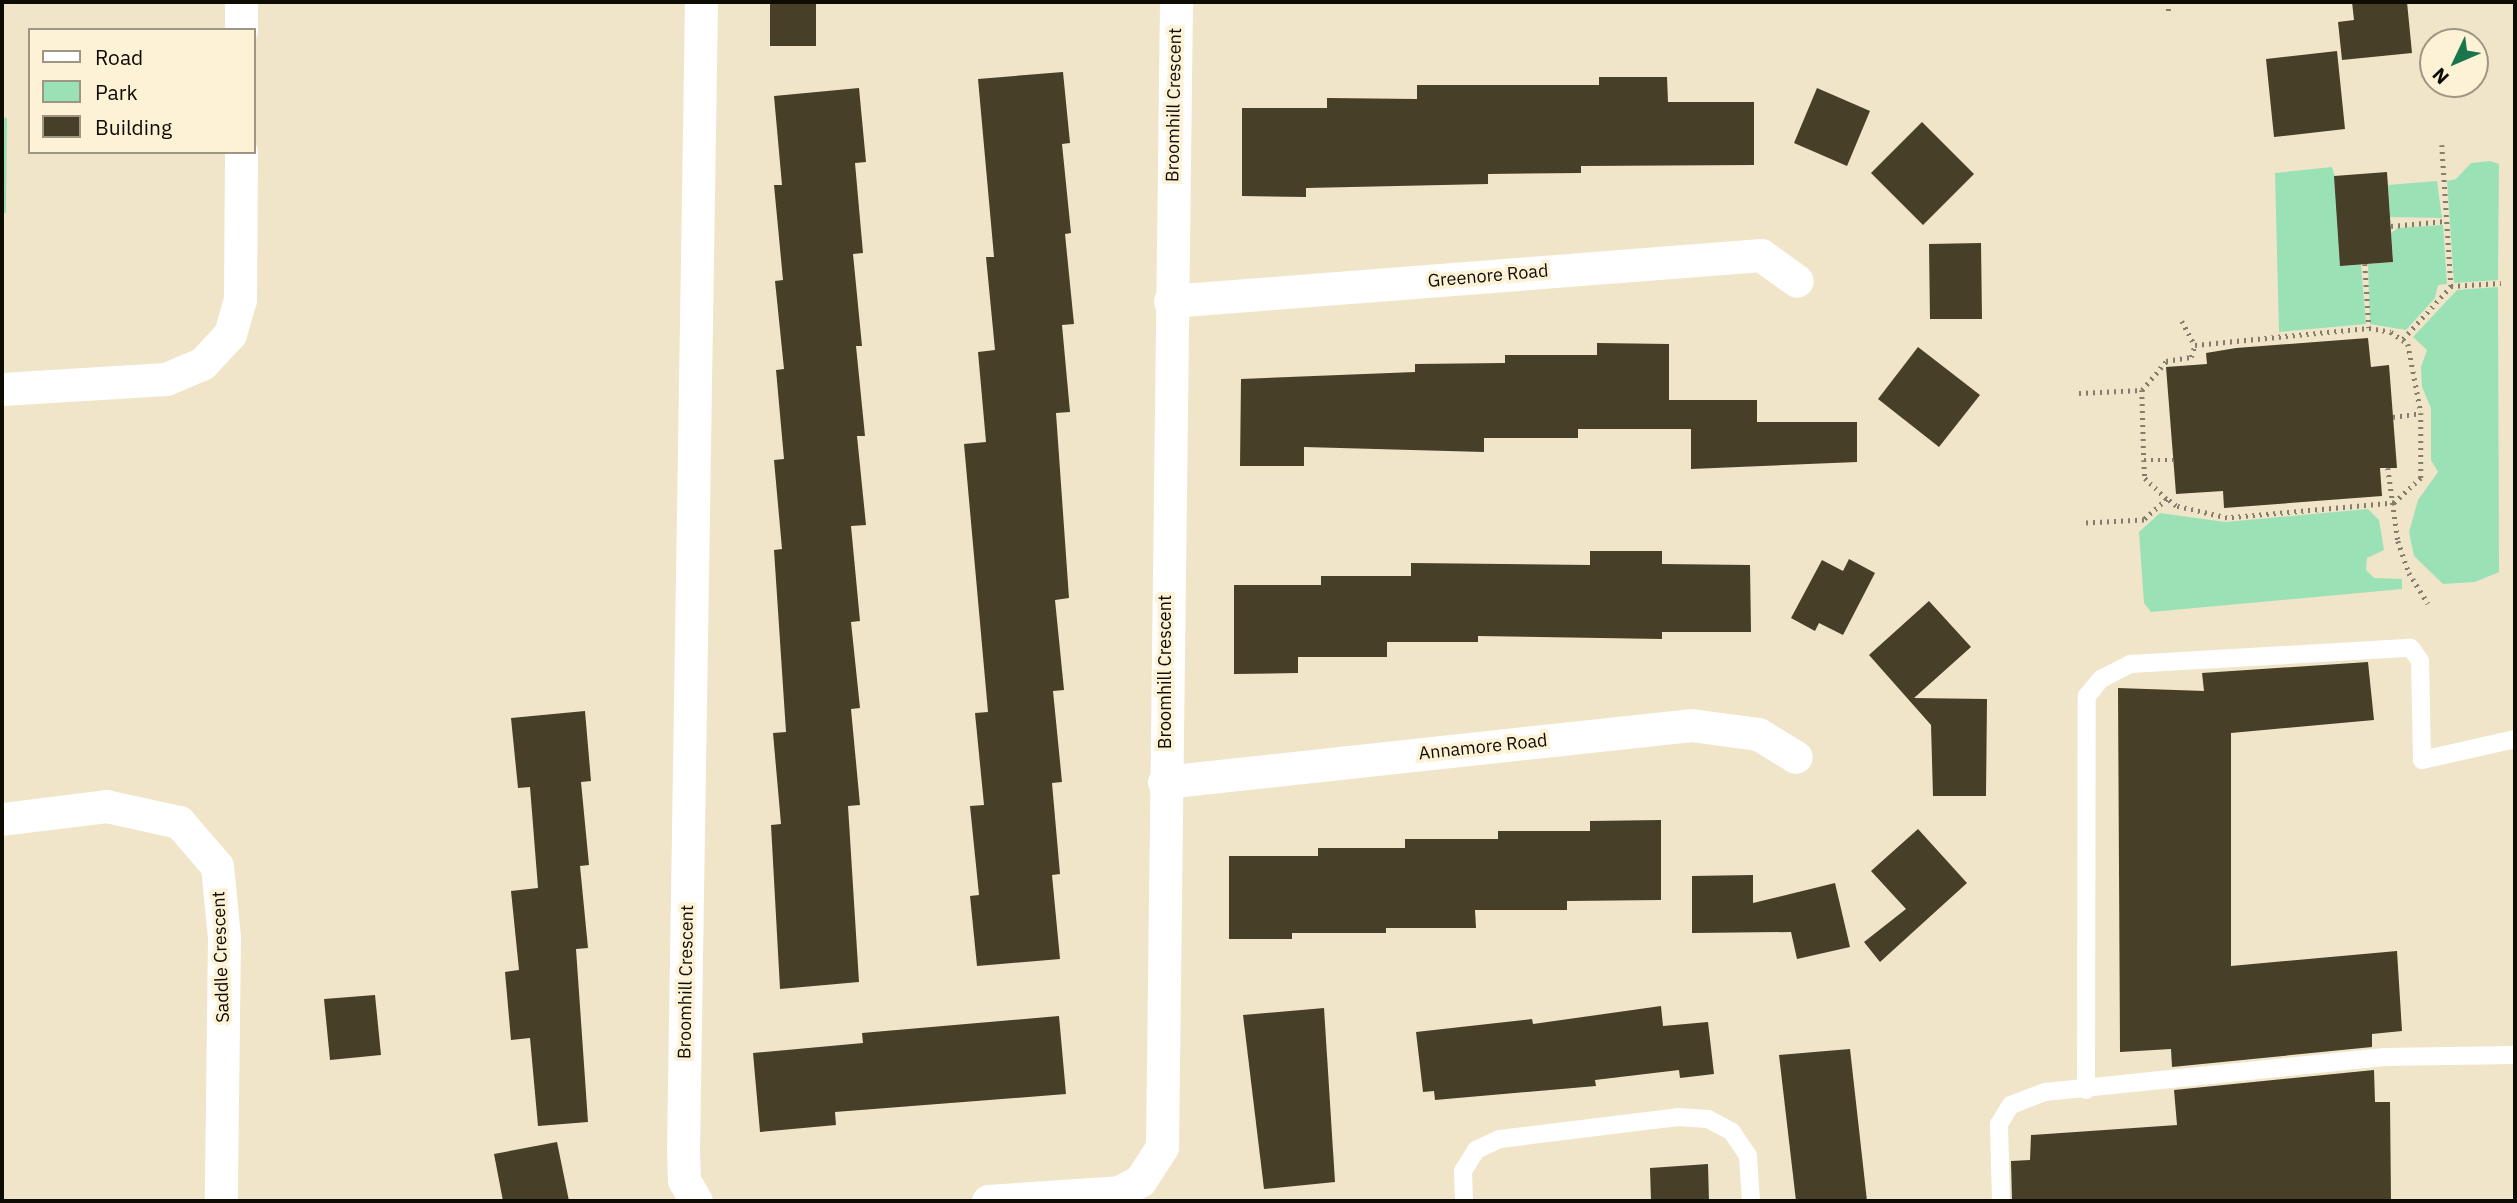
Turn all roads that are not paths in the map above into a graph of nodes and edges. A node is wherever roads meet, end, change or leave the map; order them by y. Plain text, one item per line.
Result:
1 (241, 2) edge
2 (701, 2) edge
3 (1176, 2) edge
4 (241, 28) edge
5 (241, 154) edge
6 (1797, 281) dead end
7 (1170, 301) junction
8 (2, 389) edge
9 (2515, 739) edge
10 (1796, 757) dead end
11 (1164, 782) junction
12 (2, 820) edge
13 (2515, 1055) edge
14 (2086, 1090) junction
15 (221, 1201) edge
16 (696, 1201) edge
17 (988, 1201) edge
18 (1465, 1201) edge
19 (1751, 1201) edge
20 (2001, 1201) edge

1 - 4 street
2 - 16 street, Broomhill Crescent
3 - 7 street, Broomhill Crescent
5 - 8 street
6 - 7 street, Greenore Road
7 - 11 street, Broomhill Crescent
9 - 14 lane
10 - 11 street, Annamore Road
11 - 17 street, Broomhill Crescent
12 - 15 street, Saddle Crescent
13 - 14 lane
14 - 20 lane
18 - 19 lane

